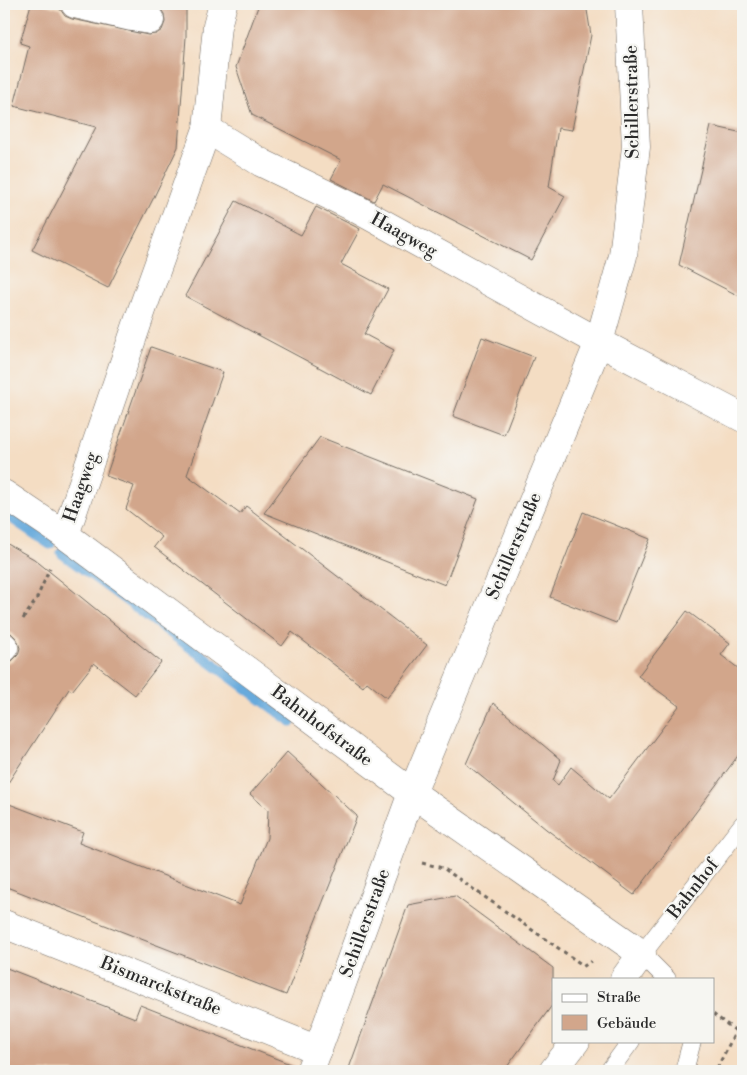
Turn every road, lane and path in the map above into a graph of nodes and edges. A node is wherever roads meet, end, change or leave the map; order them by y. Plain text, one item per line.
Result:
1 (76, 4) edge
2 (223, 4) edge
3 (629, 4) edge
4 (150, 20) dead end
5 (208, 129) junction
6 (599, 342) junction
7 (743, 418) edge
8 (4, 494) edge
9 (65, 535) junction
10 (53, 561) dead end
11 (4, 648) edge
12 (412, 793) junction
13 (743, 824) edge
14 (390, 855) junction
15 (4, 924) edge
16 (632, 947) junction
17 (624, 978) edge
18 (666, 978) edge
19 (714, 1015) edge
20 (743, 1024) edge
21 (736, 1031) junction
22 (743, 1036) edge
23 (575, 1042) edge
24 (631, 1042) edge
25 (692, 1042) edge
26 (314, 1061) edge
27 (553, 1071) edge
28 (609, 1071) edge
29 (684, 1071) edge
30 (716, 1071) edge

1 - 4 street
2 - 5 street, Haagweg
3 - 6 street, Schillerstraße
5 - 6 street, Haagweg
5 - 9 street, Haagweg
6 - 7 street, Haagweg
6 - 12 street, Schillerstraße
8 - 9 street, Bahnhofstraße
9 - 12 street, Bahnhofstraße
10 - 11 path
12 - 14 street, Schillerstraße
12 - 16 street, Bahnhofstraße
13 - 16 lane, Bahnhof
14 - 16 path
14 - 26 street, Schillerstraße
15 - 26 street, Bismarckstraße
16 - 17 street
16 - 18 lane
19 - 21 path
20 - 21 path
21 - 22 path
21 - 30 path
23 - 27 street
24 - 28 lane
25 - 29 lane

